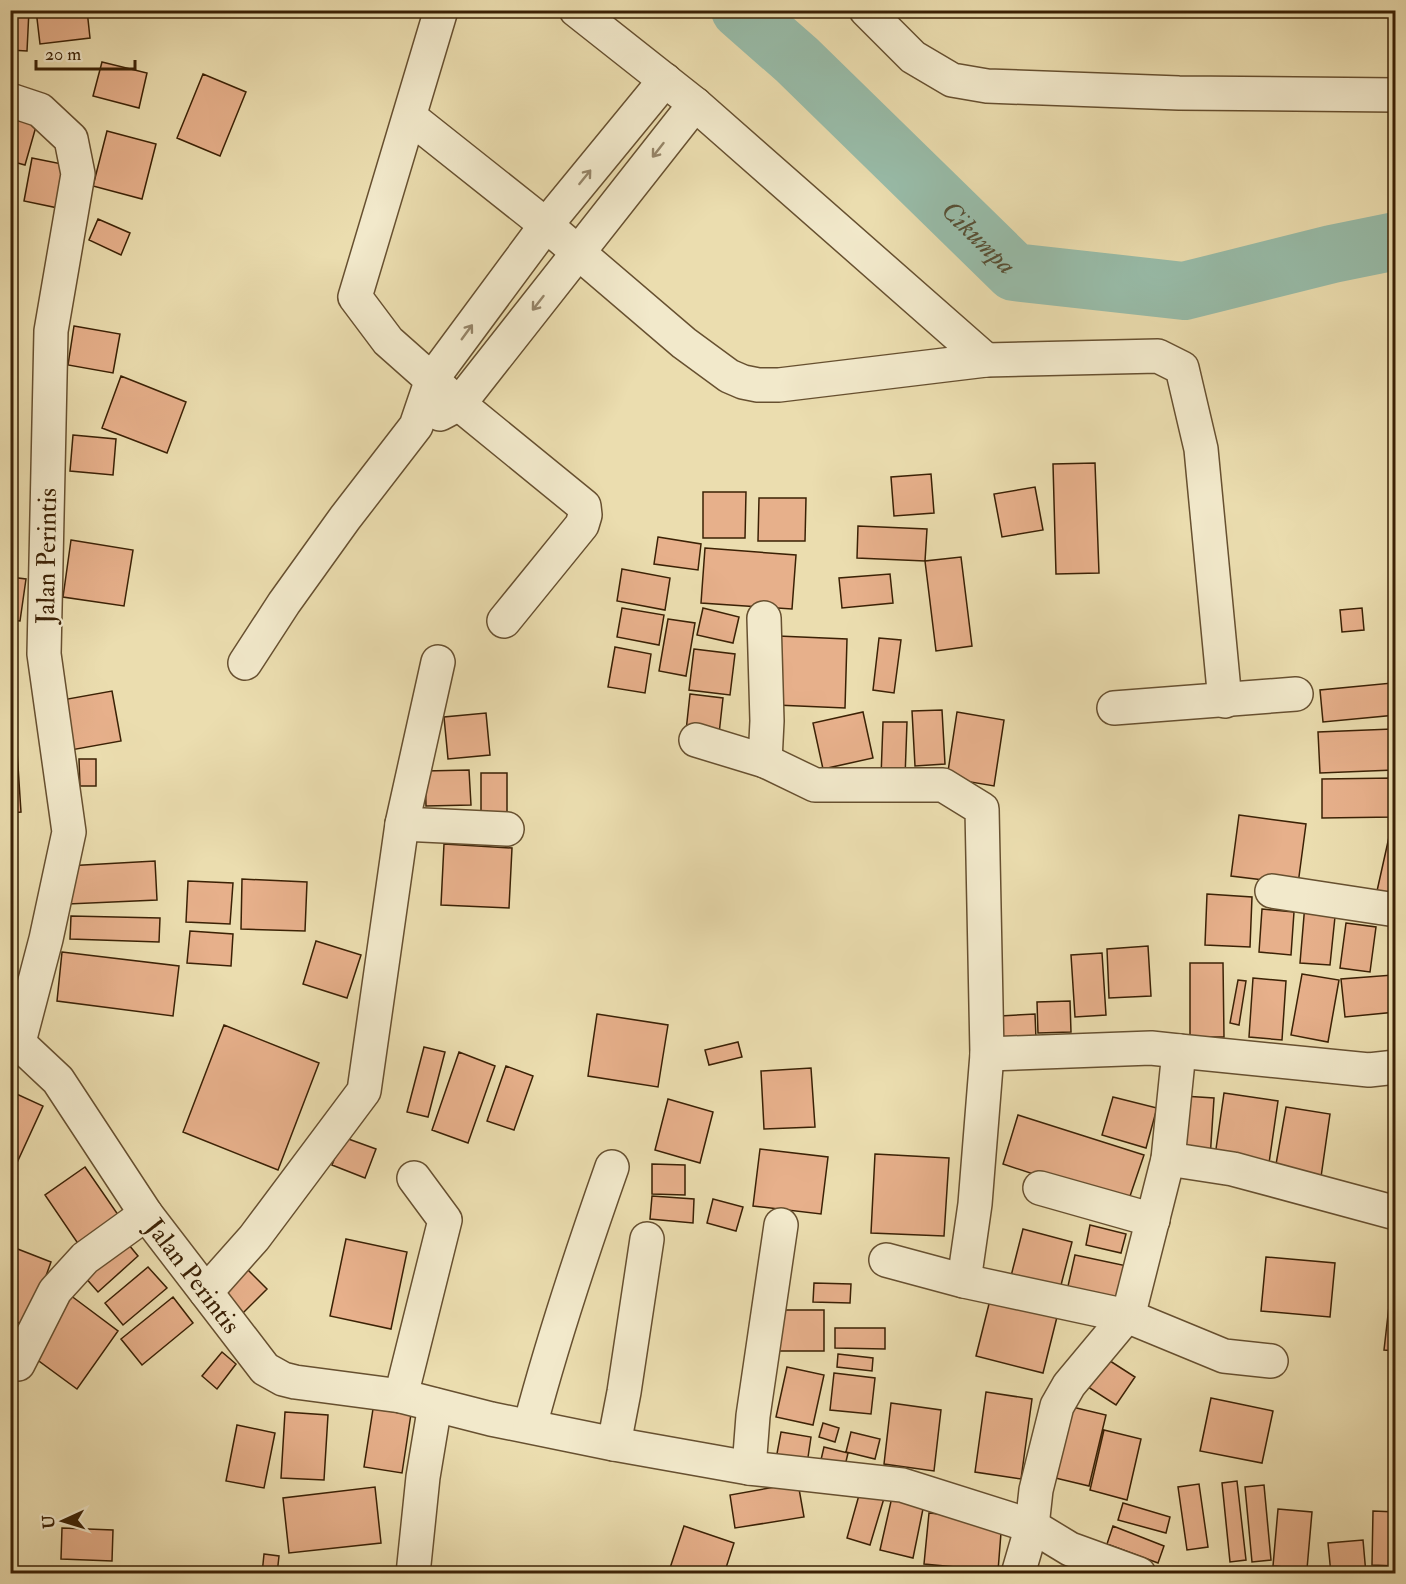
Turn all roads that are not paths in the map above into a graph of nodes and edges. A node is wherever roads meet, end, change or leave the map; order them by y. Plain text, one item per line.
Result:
1 (441, 10) edge
2 (576, 10) edge
3 (866, 10) edge
4 (665, 80) junction
5 (1395, 95) edge
6 (10, 100) edge
7 (695, 104) junction
8 (410, 117) junction
9 (546, 225) junction
10 (578, 254) junction
11 (986, 360) junction
12 (432, 379) junction
13 (459, 404) junction
14 (416, 426) junction
15 (764, 618) dead end
16 (504, 621) dead end
17 (438, 662) dead end
18 (246, 663) dead end
19 (1296, 694) dead end
20 (1225, 701) junction
21 (1114, 708) dead end
22 (696, 740) dead end
23 (765, 761) junction
24 (402, 824) junction
25 (507, 829) dead end
26 (1272, 891) dead end
27 (1395, 910) edge
28 (15, 1039) edge
29 (1179, 1051) junction
30 (987, 1054) junction
31 (1395, 1067) edge
32 (1168, 1159) junction
33 (612, 1167) dead end
34 (414, 1178) dead end
35 (1040, 1188) dead end
36 (1395, 1213) edge
37 (146, 1214) junction
38 (1152, 1220) junction
39 (781, 1225) dead end
40 (646, 1239) dead end
41 (886, 1260) dead end
42 (964, 1281) junction
43 (206, 1292) junction
44 (1127, 1316) junction
45 (1271, 1361) dead end
46 (18, 1364) dead end
47 (401, 1396) junction
48 (435, 1405) junction
49 (530, 1426) junction
50 (614, 1444) junction
51 (749, 1468) junction
52 (1032, 1526) junction
53 (413, 1574) edge
54 (1018, 1574) edge
55 (1139, 1574) edge

1 - 8 street
2 - 4 street
3 - 5 street
4 - 7 street
9 -> 4 street
6 - 28 street, Jalan Perintis
7 -> 10 street
7 - 11 street
8 - 9 street
8 - 12 street
9 - 10 street
12 -> 9 street
10 - 11 street
10 -> 13 street
11 - 20 street
12 - 13 street
12 - 14 street
13 - 14 street
13 - 16 street
14 - 18 street
15 - 23 street
17 - 24 street
19 - 20 street
20 - 21 street
22 - 23 street
23 - 30 street
24 - 25 street
24 - 43 street
26 - 27 street
28 - 37 street, Jalan Perintis
29 - 30 street
29 - 31 street
29 - 32 street
30 - 42 street
32 - 36 street
32 - 38 street
33 - 49 street
34 - 47 street
35 - 38 street
37 - 43 street, Jalan Perintis
37 - 46 street
38 - 44 street
39 - 51 street
40 - 50 street
41 - 42 street
42 - 44 street
43 - 47 street, Jalan Perintis
44 - 45 street
44 - 52 street
47 - 48 street, Jalan Perintis
48 - 49 street, Jalan Perintis
48 - 53 street
49 - 50 street, Jalan Perintis
50 - 51 street, Jalan Perintis
51 - 52 street, Jalan Perintis
52 - 54 street
52 - 55 street, Jalan Perintis

